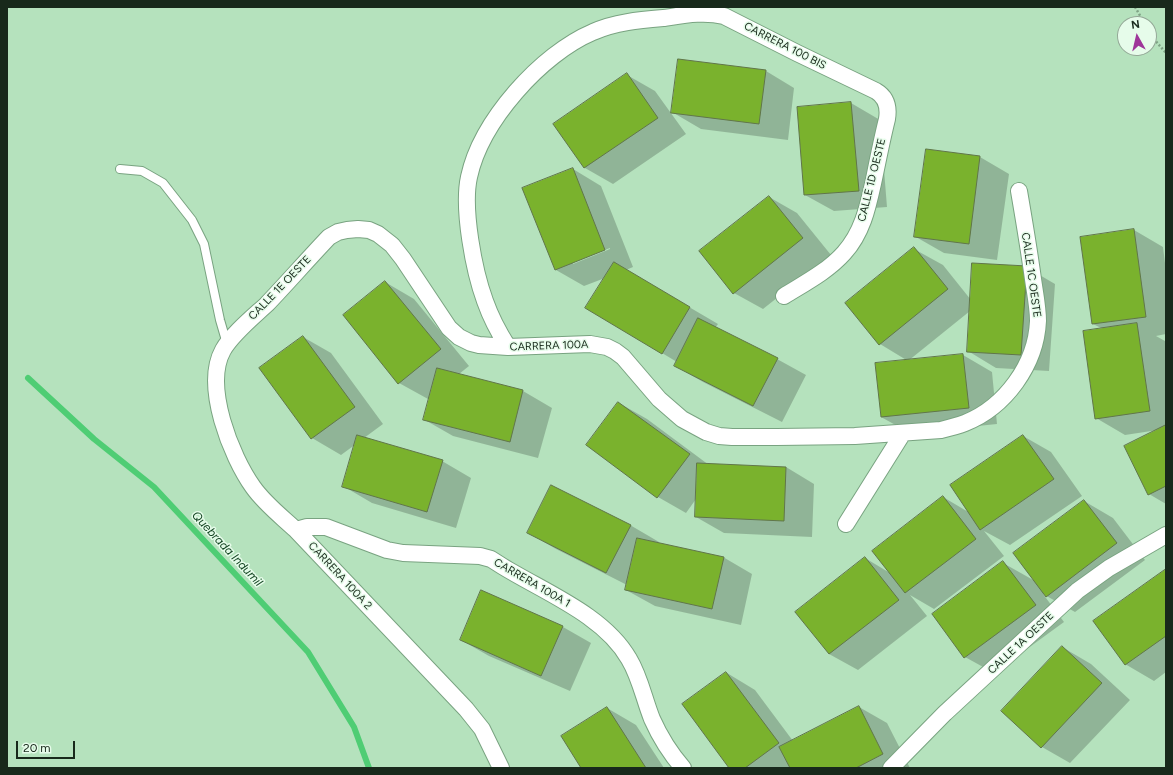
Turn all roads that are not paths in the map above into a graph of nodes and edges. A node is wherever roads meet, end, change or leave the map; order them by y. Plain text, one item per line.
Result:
1 (677, 12) edge
2 (886, 101) joint
3 (120, 169) dead end
4 (1019, 191) dead end
5 (358, 229) joint
6 (784, 296) dead end
7 (227, 344) junction
8 (508, 347) junction
9 (217, 366) joint
10 (903, 433) junction
11 (846, 524) dead end
12 (296, 530) junction
13 (1166, 535) edge
14 (501, 768) edge
15 (683, 768) edge
16 (891, 768) edge

1 - 2 street, CARRERA 100 BIS
1 - 8 street
2 - 6 street, CALLE 1D OESTE
3 - 7 lane
4 - 10 street, CALLE 1C OESTE
5 - 7 street, CALLE 1E OESTE
5 - 8 street, CARRERA 100A
7 - 9 street, CALLE 1E OESTE
8 - 10 street, CARRERA 100A
9 - 12 street, CARRERA 100A 2
10 - 11 street
12 - 14 street, CARRERA 100A 2
12 - 15 street, CARRERA 100A 1
13 - 16 street, CALLE 1A OESTE

